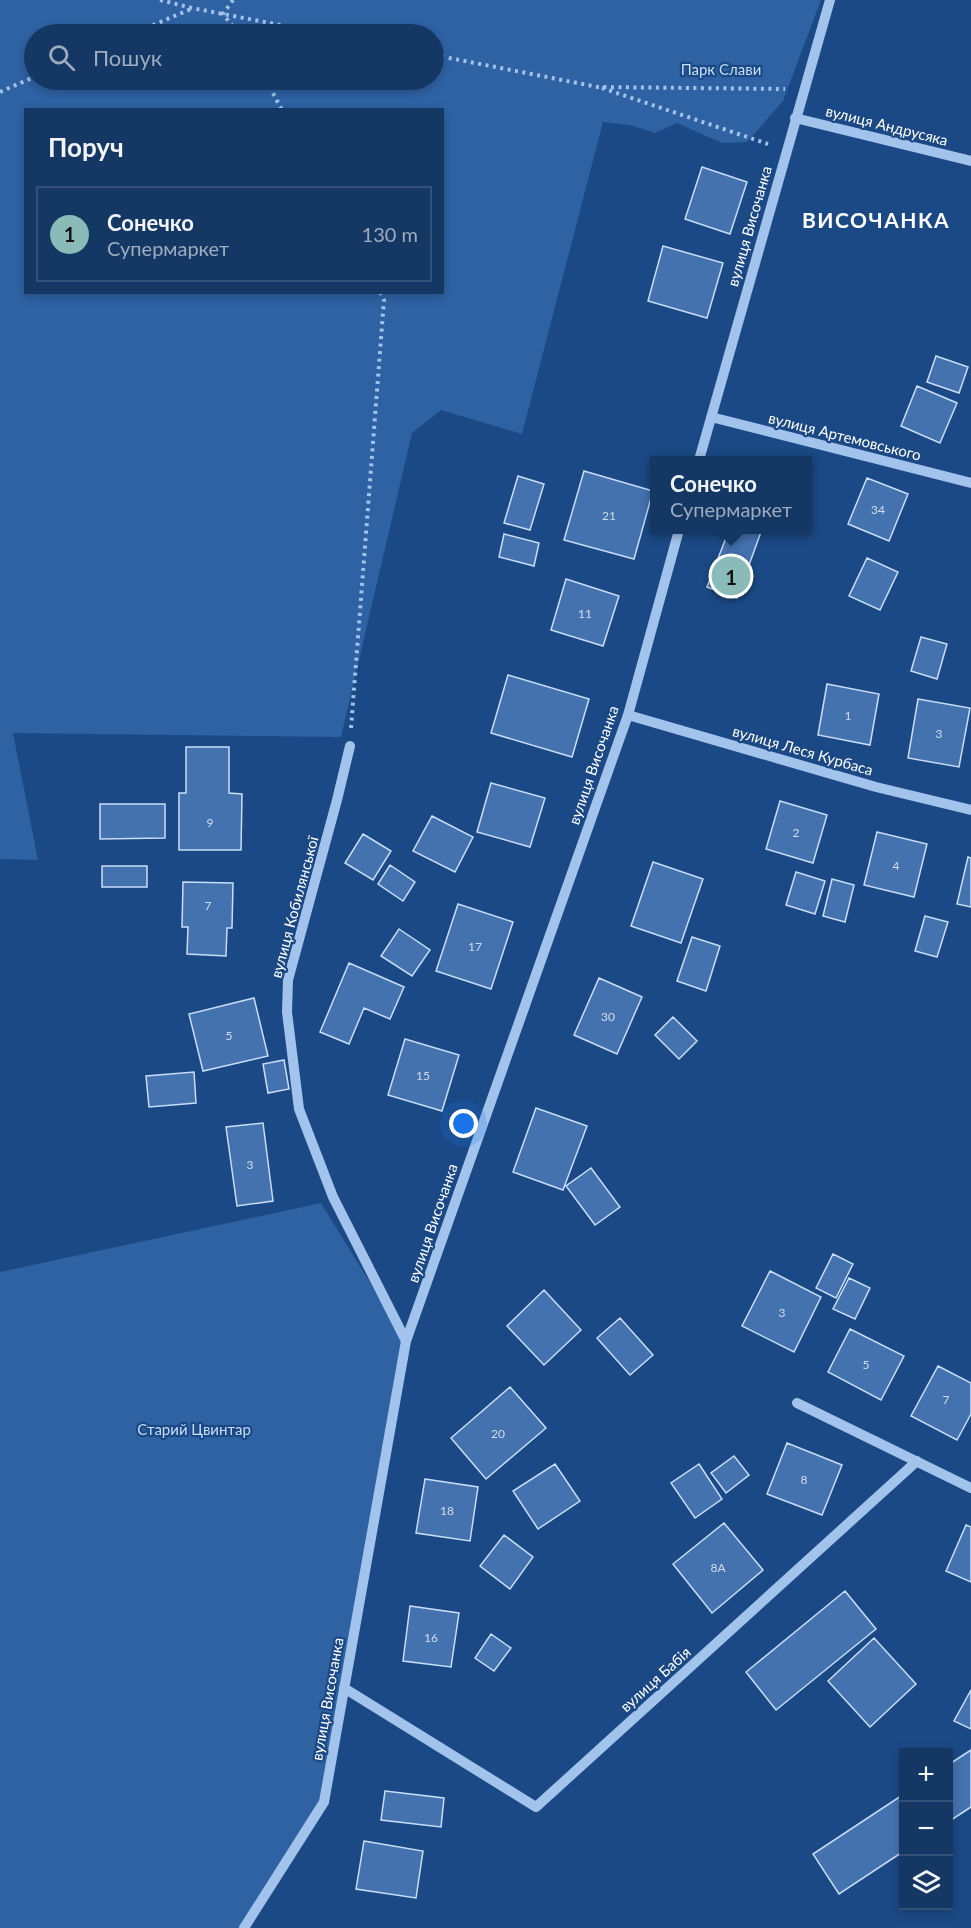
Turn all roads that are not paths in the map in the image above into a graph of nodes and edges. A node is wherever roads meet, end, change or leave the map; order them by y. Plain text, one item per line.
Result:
1 (830, 0) edge
2 (795, 118) junction
3 (971, 161) edge
4 (711, 417) junction
5 (700, 456) edge
6 (971, 483) edge
7 (679, 534) edge
8 (628, 715) junction
9 (350, 746) road end
10 (971, 810) edge
11 (406, 1341) junction
12 (797, 1403) dead end
13 (917, 1461) junction
14 (971, 1488) edge
15 (344, 1688) junction
16 (244, 1928) edge

1 - 2 street, вулиця Височанка
2 - 3 street, вулиця Андрусяка
2 - 4 street, вулиця Височанка
4 - 5 street, вулиця Височанка
4 - 6 street, вулиця Артемовського
7 - 8 street, вулиця Височанка
8 - 10 street, вулиця Леся Курбаса
8 - 11 street, вулиця Височанка
9 - 11 street, вулиця Кобилянської
11 - 15 street, вулиця Височанка
12 - 13 street
13 - 14 street
13 - 15 street, вулиця Бабія
15 - 16 street, вулиця Височанка

